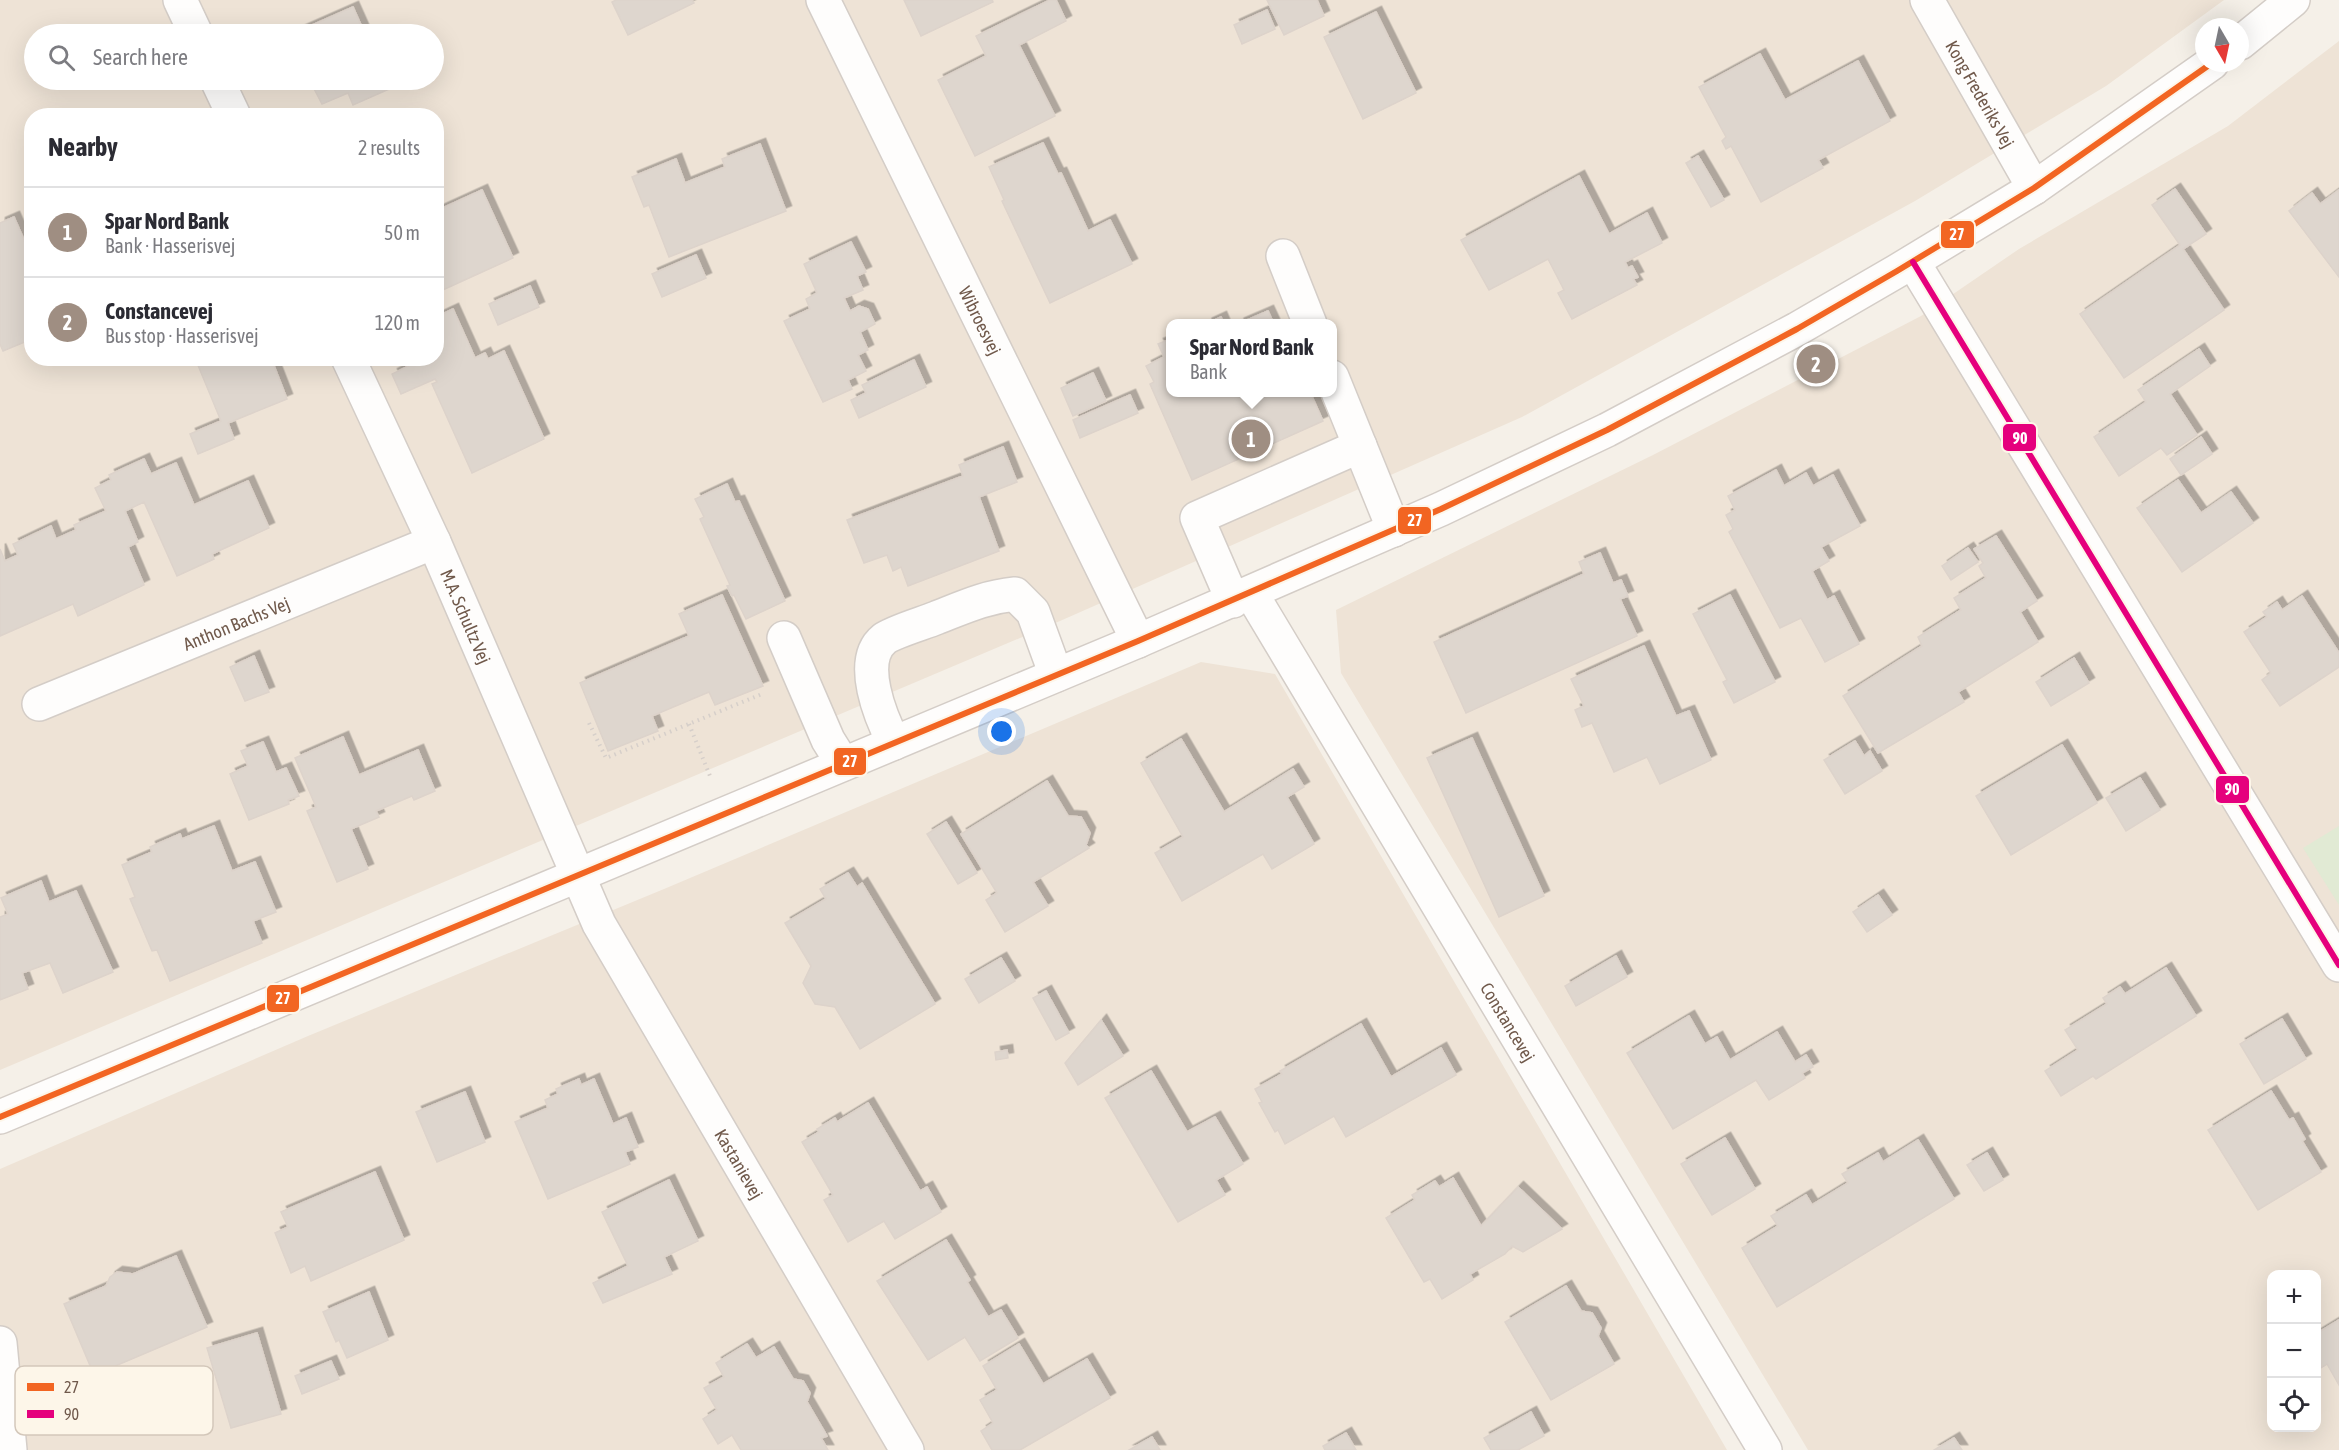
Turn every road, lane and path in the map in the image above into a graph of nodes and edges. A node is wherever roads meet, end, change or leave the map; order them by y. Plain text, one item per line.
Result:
1 (180, 0) edge
2 (823, 0) edge
3 (1927, 0) edge
4 (2293, 0) edge
5 (191, 24) edge
6 (2249, 36) edge
7 (2199, 72) edge
8 (222, 90) edge
9 (230, 108) edge
10 (2034, 188) junction
11 (1282, 256) dead end
12 (1912, 262) junction
13 (1308, 319) edge
14 (352, 366) edge
15 (1337, 389) edge
16 (1360, 446) junction
17 (1394, 530) junction
18 (434, 542) junction
19 (1242, 597) junction
20 (784, 638) dead end
21 (1138, 641) junction
22 (1056, 675) junction
23 (801, 678) junction
24 (39, 704) dead end
25 (589, 723) dead end
26 (689, 724) junction
27 (894, 743) junction
28 (843, 764) junction
29 (710, 778) dead end
30 (579, 875) junction
31 (2339, 965) edge
32 (0, 1117) edge
33 (0, 1343) edge
34 (10, 1450) edge
35 (907, 1450) edge
36 (1765, 1450) edge

1 - 5 street
2 - 21 street, Wibroesvej
3 - 10 street, Kong Frederiks Vej
4 - 6 street
7 - 10 street
8 - 9 street
10 - 12 street
11 - 13 street
12 - 17 street
12 - 31 street
14 - 18 street, M.A. Schultz Vej
15 - 16 street
16 - 17 street
16 - 19 street, Constancevej
17 - 19 street
18 - 24 street, Anthon Bachs Vej
18 - 30 street, M.A. Schultz Vej
19 - 21 street
19 - 36 street, Constancevej
20 - 23 street
21 - 22 street
22 - 27 street
22 - 27 street
23 - 26 path
23 - 28 street
25 - 26 path
26 - 29 path
27 - 28 street
28 - 30 street
30 - 32 street
30 - 35 street, Kastanievej
33 - 34 street

